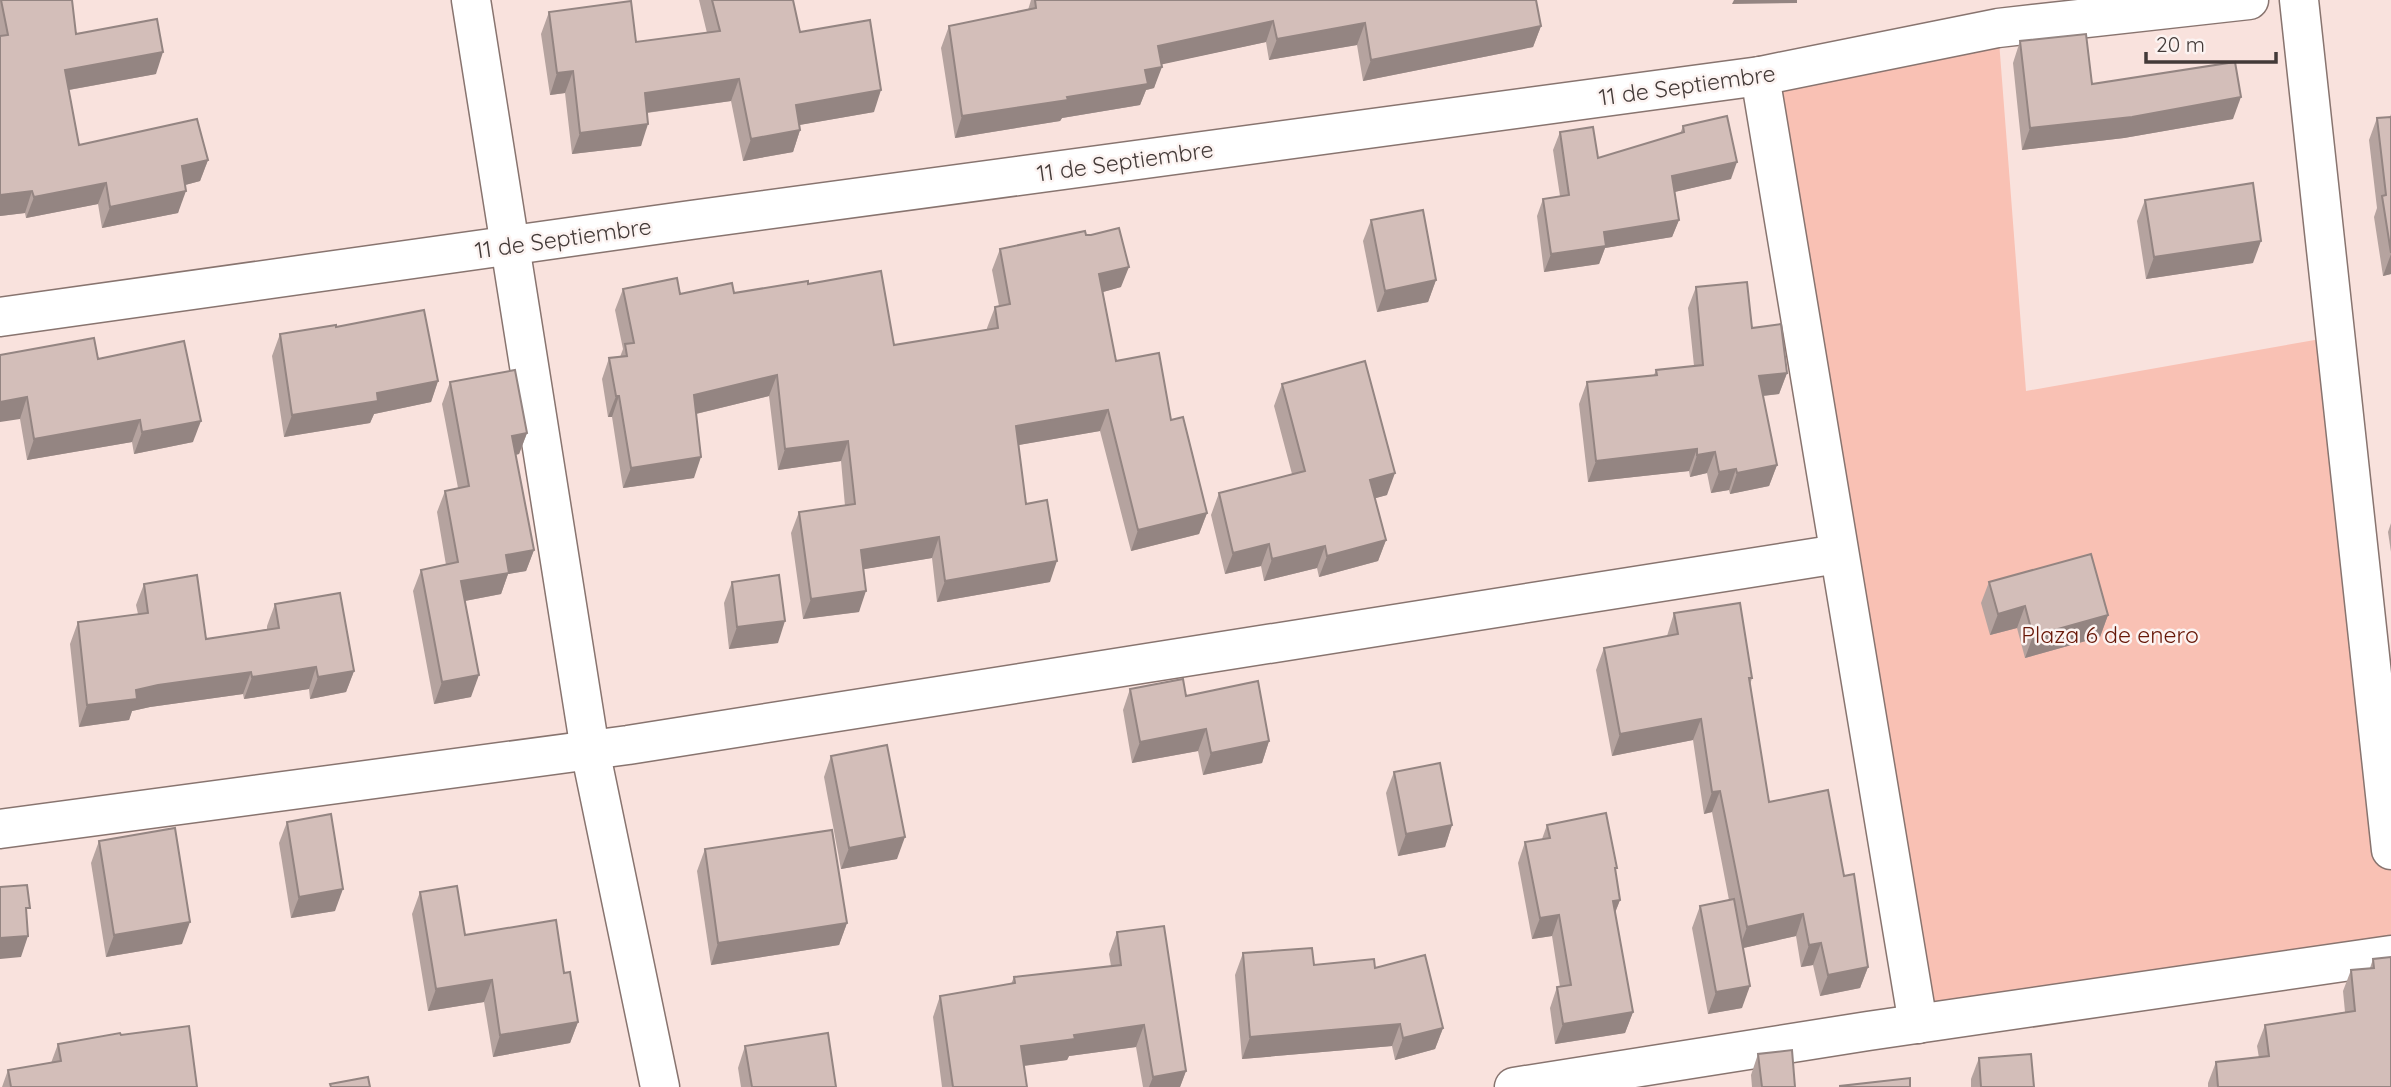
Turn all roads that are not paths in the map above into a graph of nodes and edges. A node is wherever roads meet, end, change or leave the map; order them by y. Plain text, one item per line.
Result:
1 (471, 0) edge
2 (2249, 0) edge
3 (2299, 0) edge
4 (1760, 76) junction
5 (509, 246) junction
6 (0, 317) edge
7 (1838, 554) junction
8 (590, 750) junction
9 (0, 829) edge
10 (2391, 850) edge
11 (2391, 955) edge
12 (1918, 1024) junction
13 (660, 1087) edge
14 (1514, 1087) edge

1 - 5 street
2 - 4 street, 11 de Septiembre
3 - 10 street
4 - 5 street, 11 de Septiembre
4 - 7 street
5 - 6 street, 11 de Septiembre
5 - 8 street
7 - 8 street
7 - 12 street
8 - 9 street
8 - 13 street
11 - 12 street
12 - 14 street

